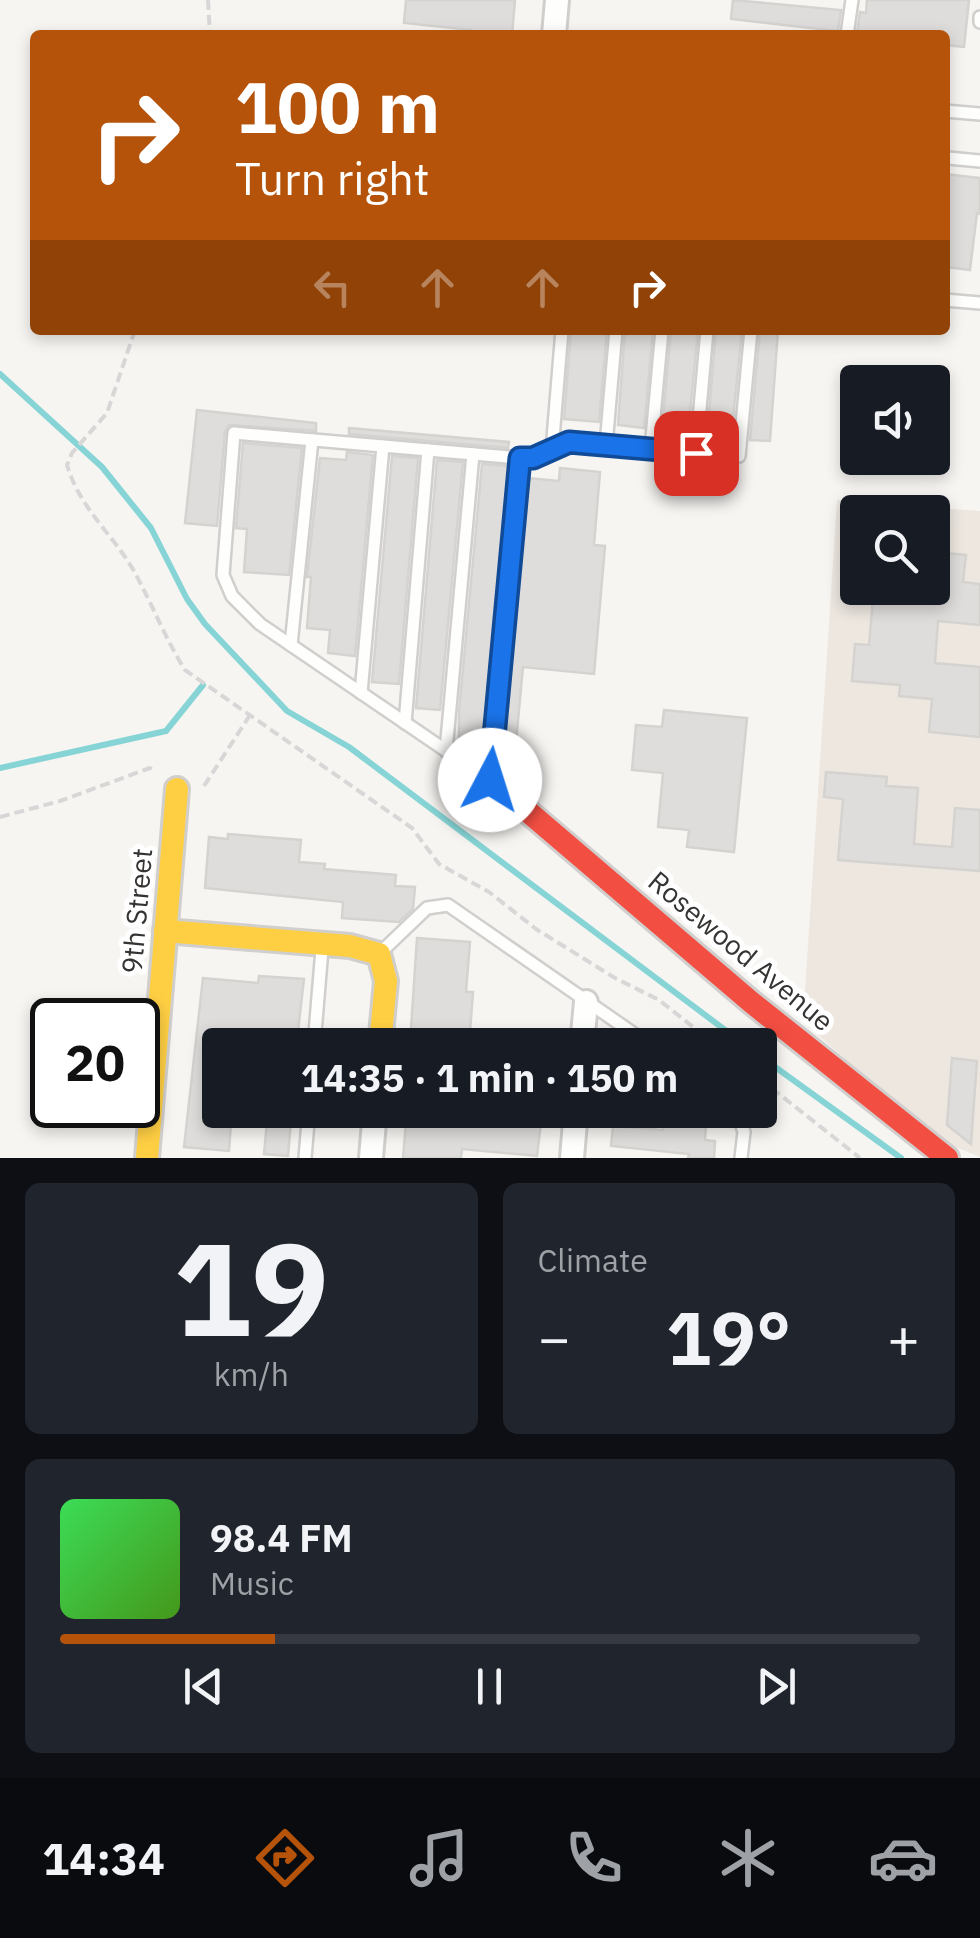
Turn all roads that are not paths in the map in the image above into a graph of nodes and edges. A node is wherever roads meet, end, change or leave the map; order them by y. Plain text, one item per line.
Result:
1 (557, 0) edge
2 (852, 0) edge
3 (554, 30) edge
4 (848, 30) edge
5 (950, 111) edge
6 (980, 114) edge
7 (950, 158) edge
8 (980, 161) edge
9 (950, 300) edge
10 (980, 302) edge
11 (562, 335) edge
12 (616, 335) edge
13 (662, 335) edge
14 (706, 335) edge
15 (751, 335) edge
16 (312, 440) junction
17 (606, 445) junction
18 (383, 446) junction
19 (651, 449) junction
20 (428, 450) junction
21 (552, 450) junction
22 (696, 453) junction
23 (473, 454) junction
24 (520, 458) junction
25 (291, 646) junction
26 (361, 693) junction
27 (405, 723) junction
28 (446, 751) junction
29 (494, 783) junction
30 (177, 788) road end
31 (166, 931) junction
32 (322, 944) junction
33 (379, 954) junction
34 (586, 1002) junction
35 (315, 1028) edge
36 (382, 1028) edge
37 (584, 1028) edge
38 (625, 1028) edge
39 (308, 1128) edge
40 (374, 1128) edge
41 (574, 1128) edge
42 (743, 1128) edge
43 (147, 1158) edge
44 (305, 1158) edge
45 (371, 1158) edge
46 (572, 1158) edge
47 (741, 1158) edge
48 (947, 1158) edge

1 - 3 street
2 - 4 lane
5 - 6 lane
7 - 8 lane
9 - 10 lane
11 - 21 lane
12 - 17 lane
13 - 19 lane
14 - 22 lane
15 - 22 lane
16 - 18 lane
16 - 25 lane
16 - 25 lane
17 - 19 lane
17 - 21 lane
18 - 20 lane
18 - 26 lane
19 - 22 lane
20 - 23 lane
20 - 27 lane
21 - 24 lane
23 - 24 lane
23 - 28 lane
24 - 29 lane
25 - 26 lane
26 - 27 lane
27 - 28 lane
28 - 29 lane
29 - 48 street, Rosewood Avenue
30 - 31 street, 9th Street
31 - 32 street
31 - 43 street, 9th Street
32 - 33 street
32 - 35 lane
33 - 34 lane
33 - 36 street
34 - 37 street
34 - 38 lane
39 - 44 lane
40 - 45 street
41 - 46 street
42 - 47 lane

